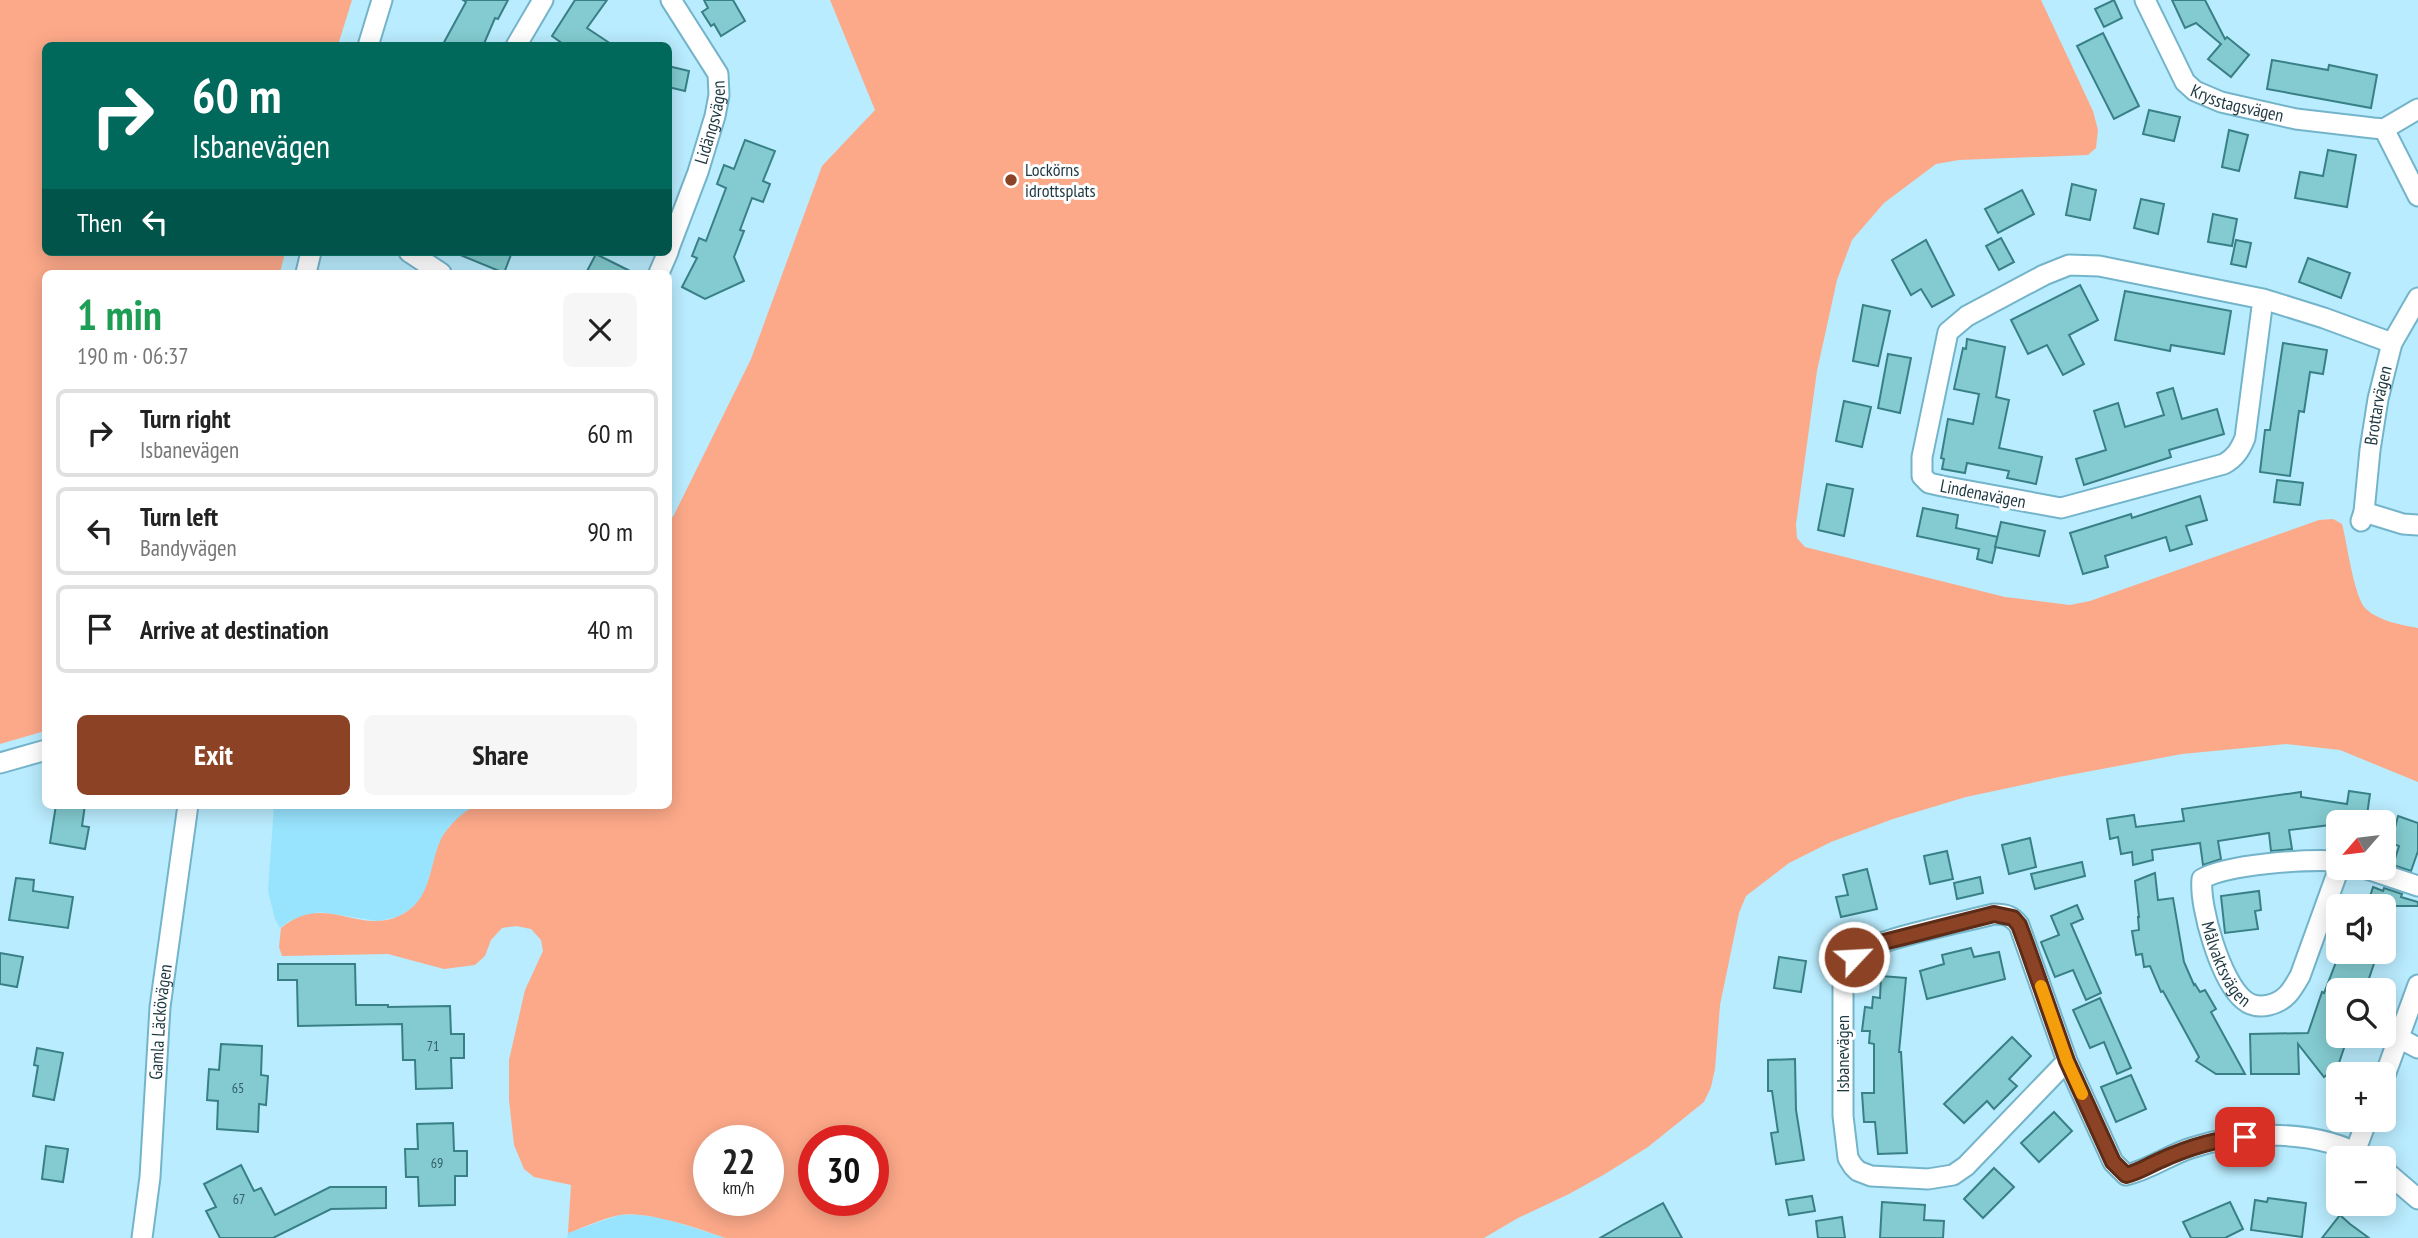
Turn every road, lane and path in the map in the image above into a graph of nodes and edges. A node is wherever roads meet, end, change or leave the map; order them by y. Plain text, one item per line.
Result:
1 (382, 0) edge
2 (543, 0) edge
3 (671, 0) edge
4 (2145, 0) edge
5 (369, 42) edge
6 (518, 42) edge
7 (2418, 109) edge
8 (2384, 129) junction
9 (2418, 196) edge
10 (672, 240) edge
11 (418, 256) edge
12 (436, 264) edge
13 (2418, 298) edge
14 (2263, 299) junction
15 (2392, 343) junction
16 (2418, 525) edge
17 (42, 751) edge
18 (0, 763) edge
19 (187, 809) edge
20 (2326, 862) edge
21 (2396, 879) edge
22 (2335, 880) edge
23 (2418, 886) edge
24 (2418, 985) edge
25 (2399, 1038) junction
26 (2418, 1048) edge
27 (2067, 1061) junction
28 (2390, 1062) edge
29 (2337, 1146) edge
30 (2396, 1180) edge
31 (2418, 1199) edge
32 (142, 1238) edge

1 - 5 street
2 - 6 street
3 - 10 street, Lidängsvägen
4 - 8 street, Krysstagsvägen
7 - 8 street
8 - 9 street
11 - 12 street
13 - 15 street, Brottarvägen
14 - 14 street, Lindenavägen
14 - 15 street, Lindenavägen
15 - 16 street, Brottarvägen
17 - 18 street
19 - 32 street, Gamla Läckövägen
20 - 22 street, Målvaktsvägen
21 - 23 street
24 - 25 street
25 - 26 street
25 - 28 street
27 - 27 street, Isbanevägen
27 - 29 street, Isbanevägen
30 - 31 street

